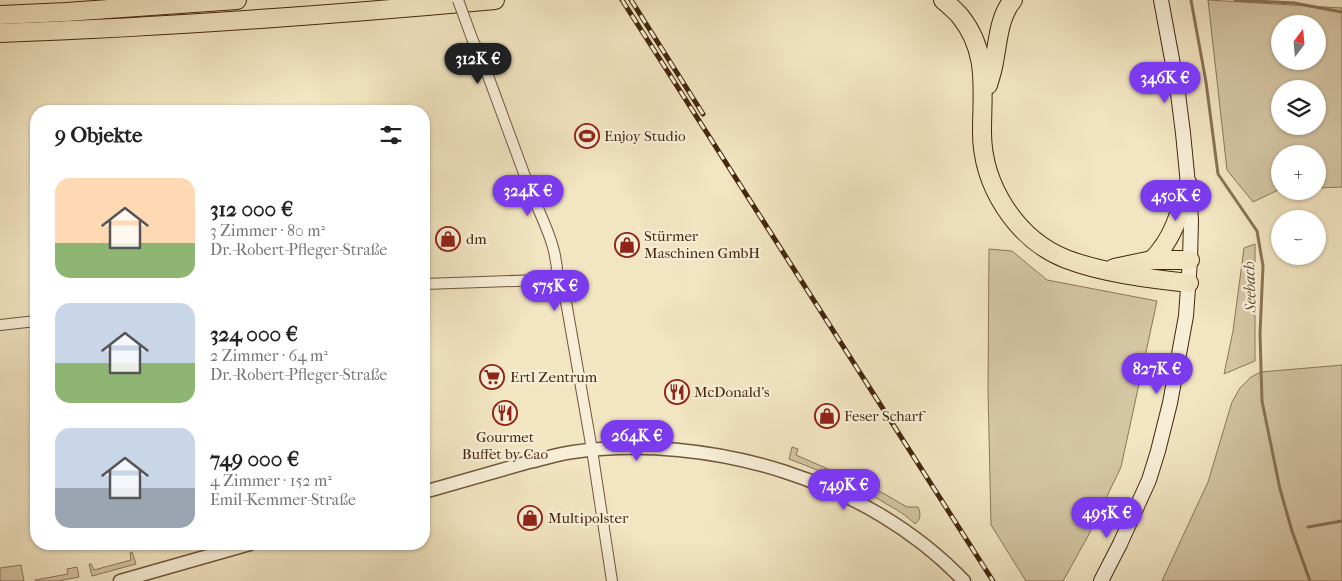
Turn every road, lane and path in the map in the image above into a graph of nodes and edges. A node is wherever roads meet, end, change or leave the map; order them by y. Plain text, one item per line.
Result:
1 (237, 0) edge
2 (458, 0) edge
3 (495, 0) edge
4 (943, 0) edge
5 (1013, 0) edge
6 (1162, 0) edge
7 (0, 15) edge
8 (0, 32) edge
9 (984, 100) junction
10 (1188, 184) junction
11 (1152, 260) junction
12 (1190, 260) junction
13 (1104, 270) junction
14 (1189, 283) junction
15 (430, 284) edge
16 (557, 285) junction
17 (30, 322) edge
18 (0, 325) edge
19 (592, 450) junction
20 (430, 490) edge
21 (229, 550) edge
22 (120, 581) edge
23 (612, 581) edge
24 (964, 581) edge
25 (1101, 581) edge

1 - 7 highway
2 - 16 street, bridge
3 - 8 highway
4 - 9 highway
5 - 9 highway
6 - 10 main road
9 - 13 highway
10 - 11 highway
10 - 12 main road
11 - 12 highway
11 - 13 highway
12 - 14 main road
13 - 14 highway
14 - 25 main road
15 - 16 street
16 - 19 street
17 - 18 street
19 - 20 street
19 - 23 street
19 - 24 street
21 - 22 street

